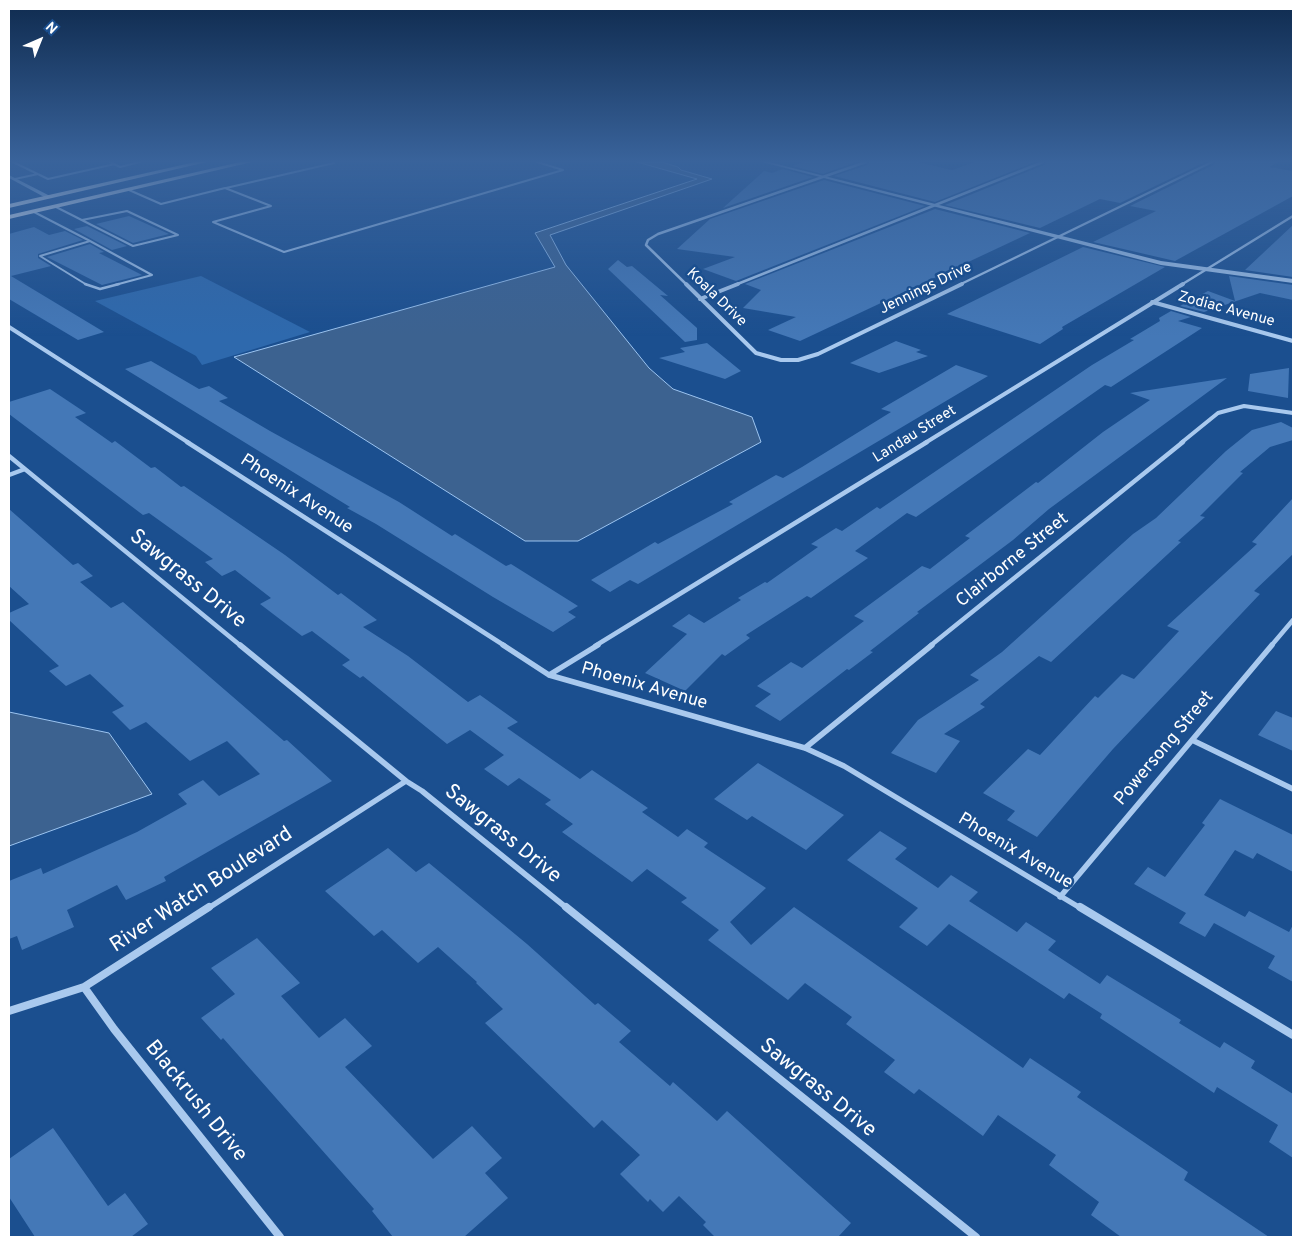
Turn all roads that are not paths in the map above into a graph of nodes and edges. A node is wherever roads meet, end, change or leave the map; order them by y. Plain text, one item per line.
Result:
1 (50, 220) edge
2 (82, 220) edge
3 (147, 220) edge
4 (220, 220) edge
5 (392, 220) edge
6 (698, 220) edge
7 (900, 220) edge
8 (989, 220) edge
9 (1093, 220) edge
10 (1286, 220) edge
11 (1057, 238) junction
12 (90, 241) junction
13 (1203, 270) junction
14 (1293, 281) edge
15 (700, 299) junction
16 (1152, 302) junction
17 (9, 327) edge
18 (1293, 341) edge
19 (781, 360) joint
20 (1293, 413) edge
21 (9, 456) edge
22 (25, 469) junction
23 (9, 475) edge
24 (1293, 620) edge
25 (1290, 629) edge
26 (549, 676) junction
27 (1192, 740) junction
28 (805, 748) junction
29 (406, 781) junction
30 (1293, 789) edge
31 (1060, 897) junction
32 (84, 987) junction
33 (9, 1012) edge
34 (1293, 1035) edge
35 (280, 1237) edge
36 (976, 1237) edge

1 - 12 lane
2 - 3 lane
4 - 5 lane
6 - 15 street, Koala Drive
7 - 15 street
8 - 11 street
9 - 11 street, Jennings Drive
10 - 13 street, Landau Street
11 - 13 street
11 - 19 street, Jennings Drive
12 - 12 lane
13 - 14 street
13 - 16 street, Landau Street
15 - 19 street, Koala Drive
16 - 18 street, Zodiac Avenue
16 - 26 street, Landau Street
17 - 26 street, Phoenix Avenue
20 - 28 street, Clairborne Street
21 - 22 street, Sawgrass Drive
22 - 23 street
22 - 29 street, Sawgrass Drive
24 - 25 street, Powersong Street
25 - 27 street, Powersong Street
26 - 28 street, Phoenix Avenue
27 - 30 street
27 - 31 street, Powersong Street
28 - 31 street, Phoenix Avenue
29 - 32 street, River Watch Boulevard
29 - 36 street, Sawgrass Drive
31 - 34 street, Phoenix Avenue
32 - 33 street, River Watch Boulevard
32 - 35 street, Blackrush Drive

